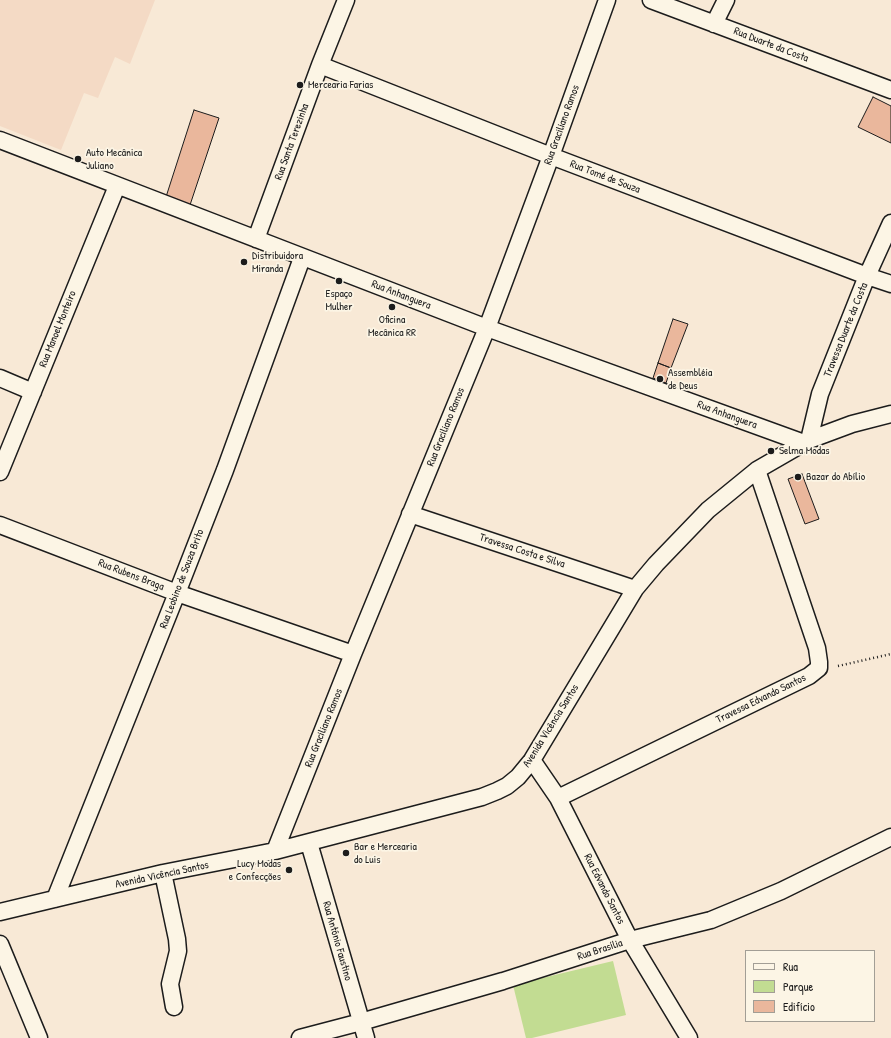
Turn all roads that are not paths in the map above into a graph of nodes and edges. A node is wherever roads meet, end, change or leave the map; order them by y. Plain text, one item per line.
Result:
1 (346, 0) edge
2 (607, 0) edge
3 (651, 0) edge
4 (726, 0) edge
5 (714, 24) junction
6 (320, 65) junction
7 (891, 90) edge
8 (0, 140) edge
9 (551, 156) junction
10 (117, 186) junction
11 (891, 223) edge
12 (256, 239) junction
13 (302, 258) junction
14 (868, 276) junction
15 (891, 284) edge
16 (487, 328) junction
17 (0, 378) edge
18 (33, 392) junction
19 (891, 414) edge
20 (806, 441) junction
21 (757, 470) junction
22 (0, 472) edge
23 (410, 514) junction
24 (0, 525) edge
25 (634, 588) junction
26 (177, 593) junction
27 (353, 654) junction
28 (532, 760) junction
29 (558, 798) junction
30 (891, 837) edge
31 (309, 843) junction
32 (275, 851) junction
33 (163, 873) junction
34 (55, 899) junction
35 (0, 912) edge
36 (630, 940) junction
37 (0, 944) edge
38 (174, 1007) dead end
39 (361, 1022) junction
40 (39, 1038) edge
41 (300, 1038) edge
42 (366, 1038) edge
43 (689, 1038) edge

1 - 6 street, Rua Santa Terezinha
2 - 9 street, Rua Graciliano Ramos
3 - 5 street, Rua Duarte da Costa
4 - 5 street
5 - 7 street, Rua Duarte da Costa
6 - 9 street, Rua Tomé de Souza
6 - 12 street, Rua Santa Terezinha
8 - 10 street, Rua Anhanguera
9 - 14 street, Rua Tomé de Souza
9 - 16 street, Rua Graciliano Ramos
10 - 12 street, Rua Anhanguera
10 - 18 street, Rua Manoel Monteiro
11 - 14 street, Travessa Duarte da Costa
12 - 13 street, Rua Anhanguera
13 - 16 street, Rua Anhanguera
13 - 26 street, Rua Leobino de Souza Brito
14 - 15 street, Rua Tomé de Souza
14 - 20 street, Travessa Duarte da Costa
16 - 20 street, Rua Anhanguera
16 - 23 street, Rua Graciliano Ramos
17 - 18 street
18 - 22 street, Rua Manoel Monteiro
19 - 20 street, Avenida Vicência Santos
20 - 21 street, Avenida Vicência Santos
21 - 25 street, Avenida Vicência Santos
21 - 29 street, Travessa Edvando Santos
23 - 25 street, Travessa Costa e Silva
23 - 27 street, Rua Graciliano Ramos
24 - 26 street, Rua Rubens Braga
25 - 28 street, Avenida Vicência Santos
26 - 27 street, Rua Rubens Braga
26 - 34 street, Rua Leobino de Souza Brito
27 - 32 street, Rua Graciliano Ramos
28 - 29 street, Rua Edvando Santos
28 - 31 street, Avenida Vicência Santos
29 - 36 street, Rua Edvando Santos
30 - 36 street, Rua Brasília
31 - 32 street, Avenida Vicência Santos
31 - 39 street, Rua Antônio Faustino
32 - 33 street, Avenida Vicência Santos
33 - 34 street, Avenida Vicência Santos
33 - 38 street
34 - 35 street, Avenida Vicência Santos
36 - 39 street, Rua Brasília
36 - 43 street, Rua Edvando Santos
37 - 40 street
39 - 41 street, Rua Brasília
39 - 42 street, Rua Antônio Faustino

